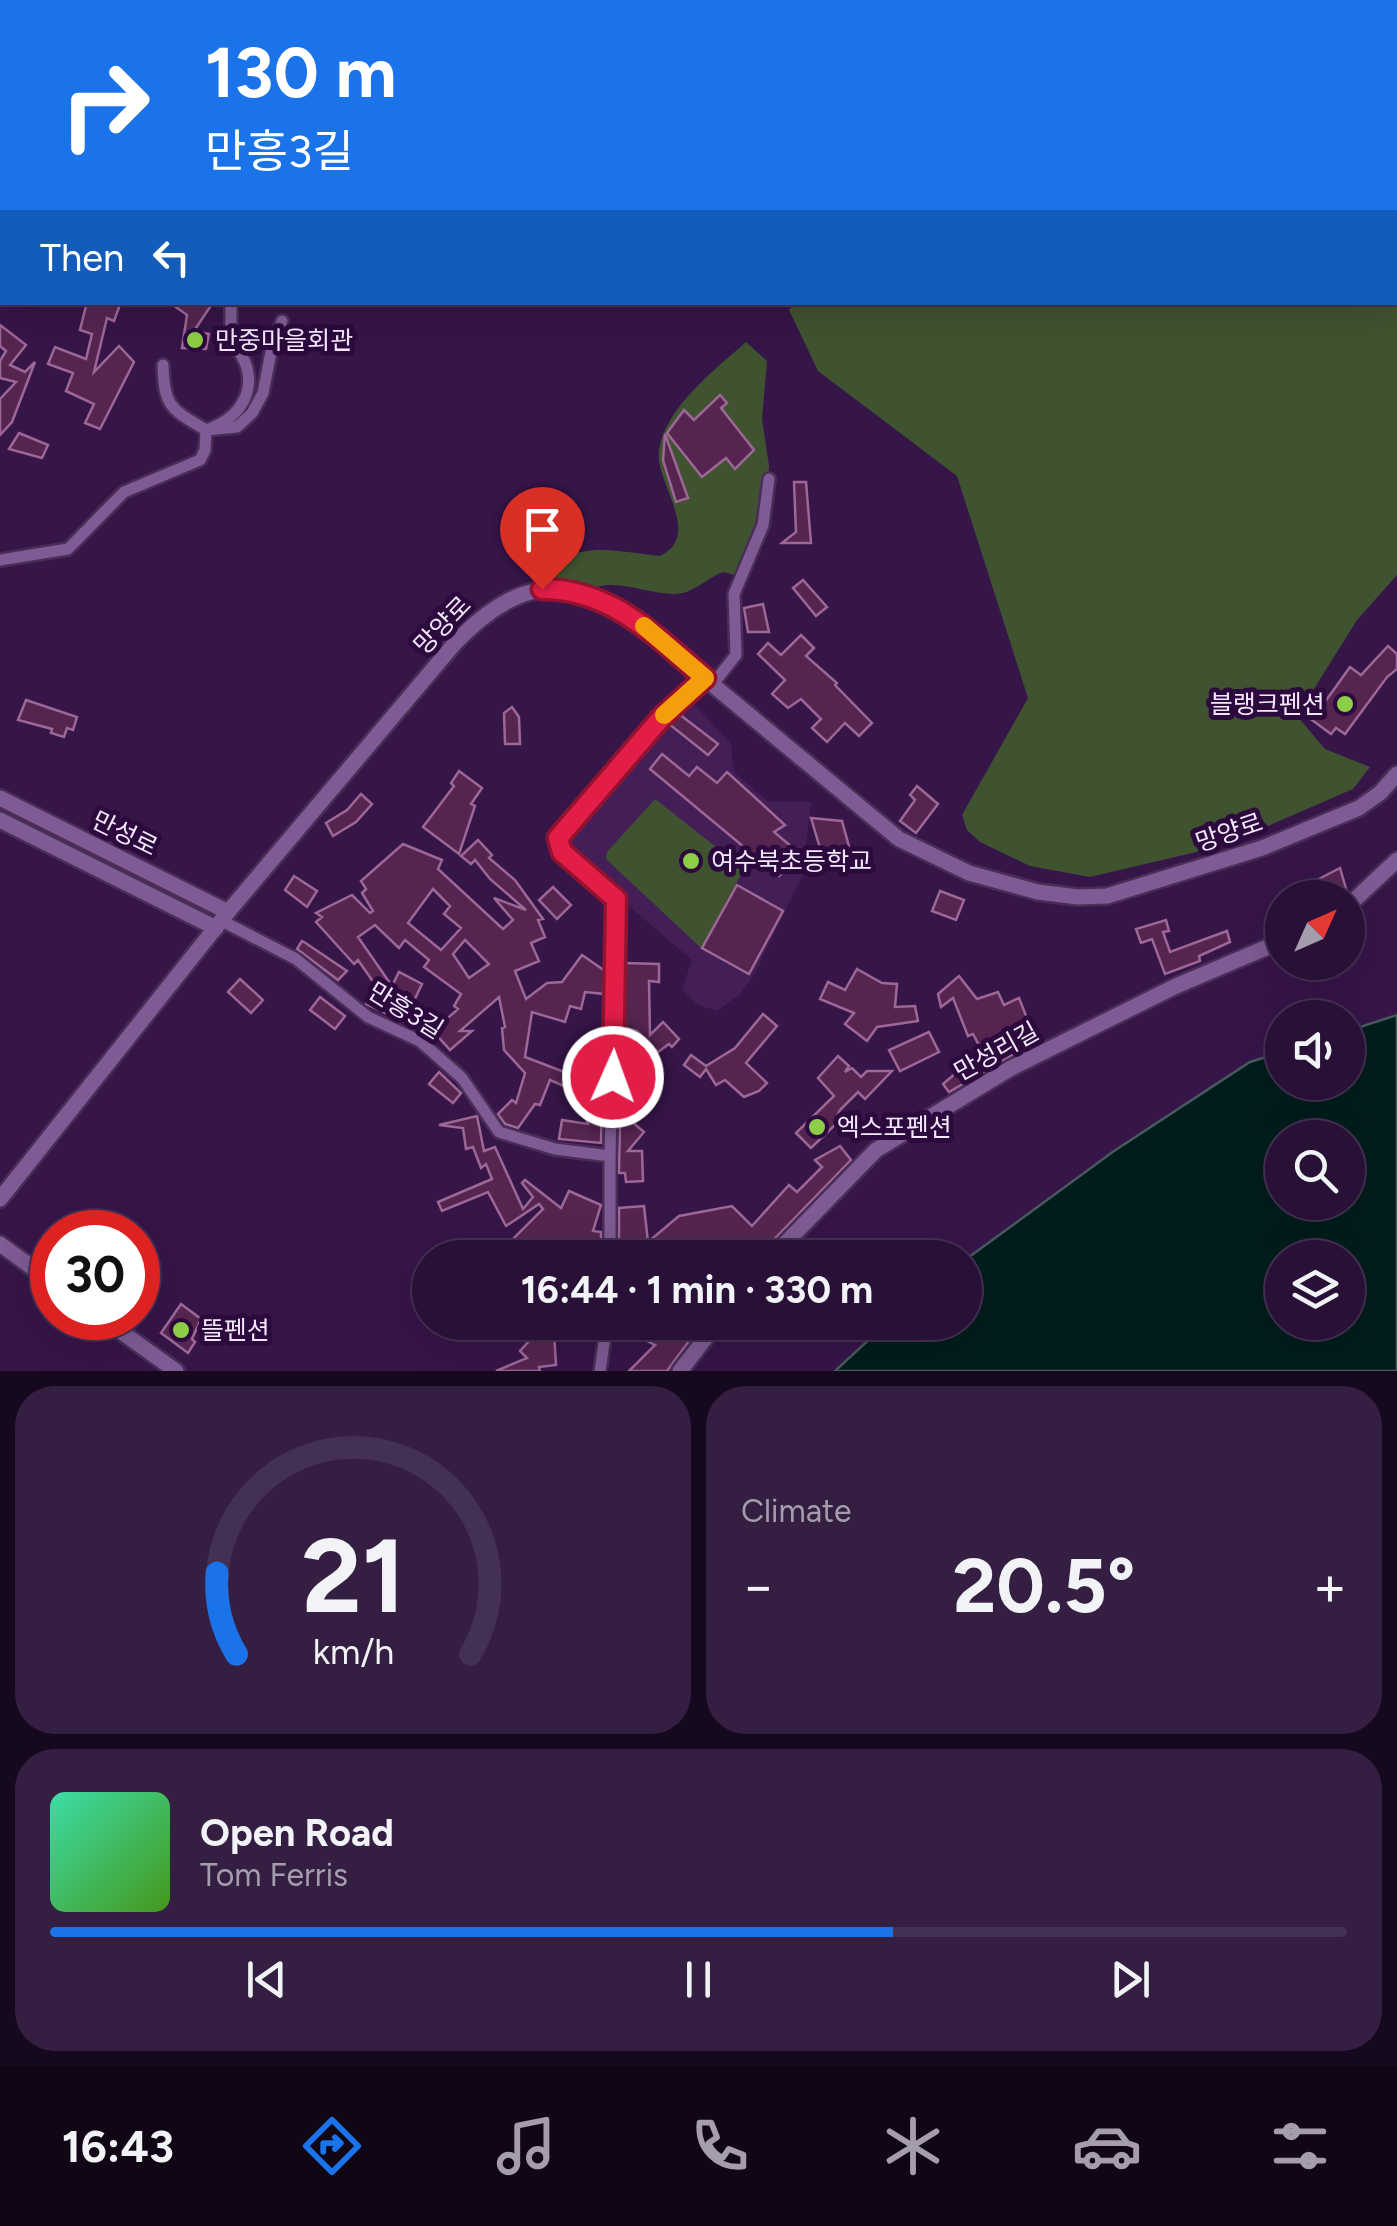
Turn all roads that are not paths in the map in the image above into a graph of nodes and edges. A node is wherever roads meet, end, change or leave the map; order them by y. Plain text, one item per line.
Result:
1 (231, 305) edge
2 (282, 320) dead end
3 (162, 365) dead end
4 (206, 430) junction
5 (769, 479) dead end
6 (0, 560) edge
7 (708, 682) junction
8 (1397, 774) edge
9 (0, 798) edge
10 (0, 820) edge
11 (1397, 860) edge
12 (1365, 890) edge
13 (222, 920) junction
14 (1265, 948) edge
15 (610, 1156) junction
16 (0, 1199) edge
17 (610, 1240) edge
18 (788, 1240) edge
19 (0, 1244) edge
20 (30, 1266) edge
21 (133, 1340) edge
22 (604, 1340) edge
23 (704, 1340) edge
24 (176, 1371) edge
25 (600, 1371) edge
26 (680, 1371) edge

1 - 4 street
2 - 4 street
3 - 4 street
4 - 6 street
5 - 7 street
7 - 8 main road, 망양로
7 - 13 main road, 망양로
7 - 15 street
9 - 13 main road, 만성로
10 - 13 main road, 만성로
11 - 12 main road
13 - 15 street, 만흥3길
13 - 16 main road, 망양로
14 - 18 main road, 만성리길
15 - 17 street
19 - 20 main road
21 - 24 main road
22 - 25 street
23 - 26 main road

